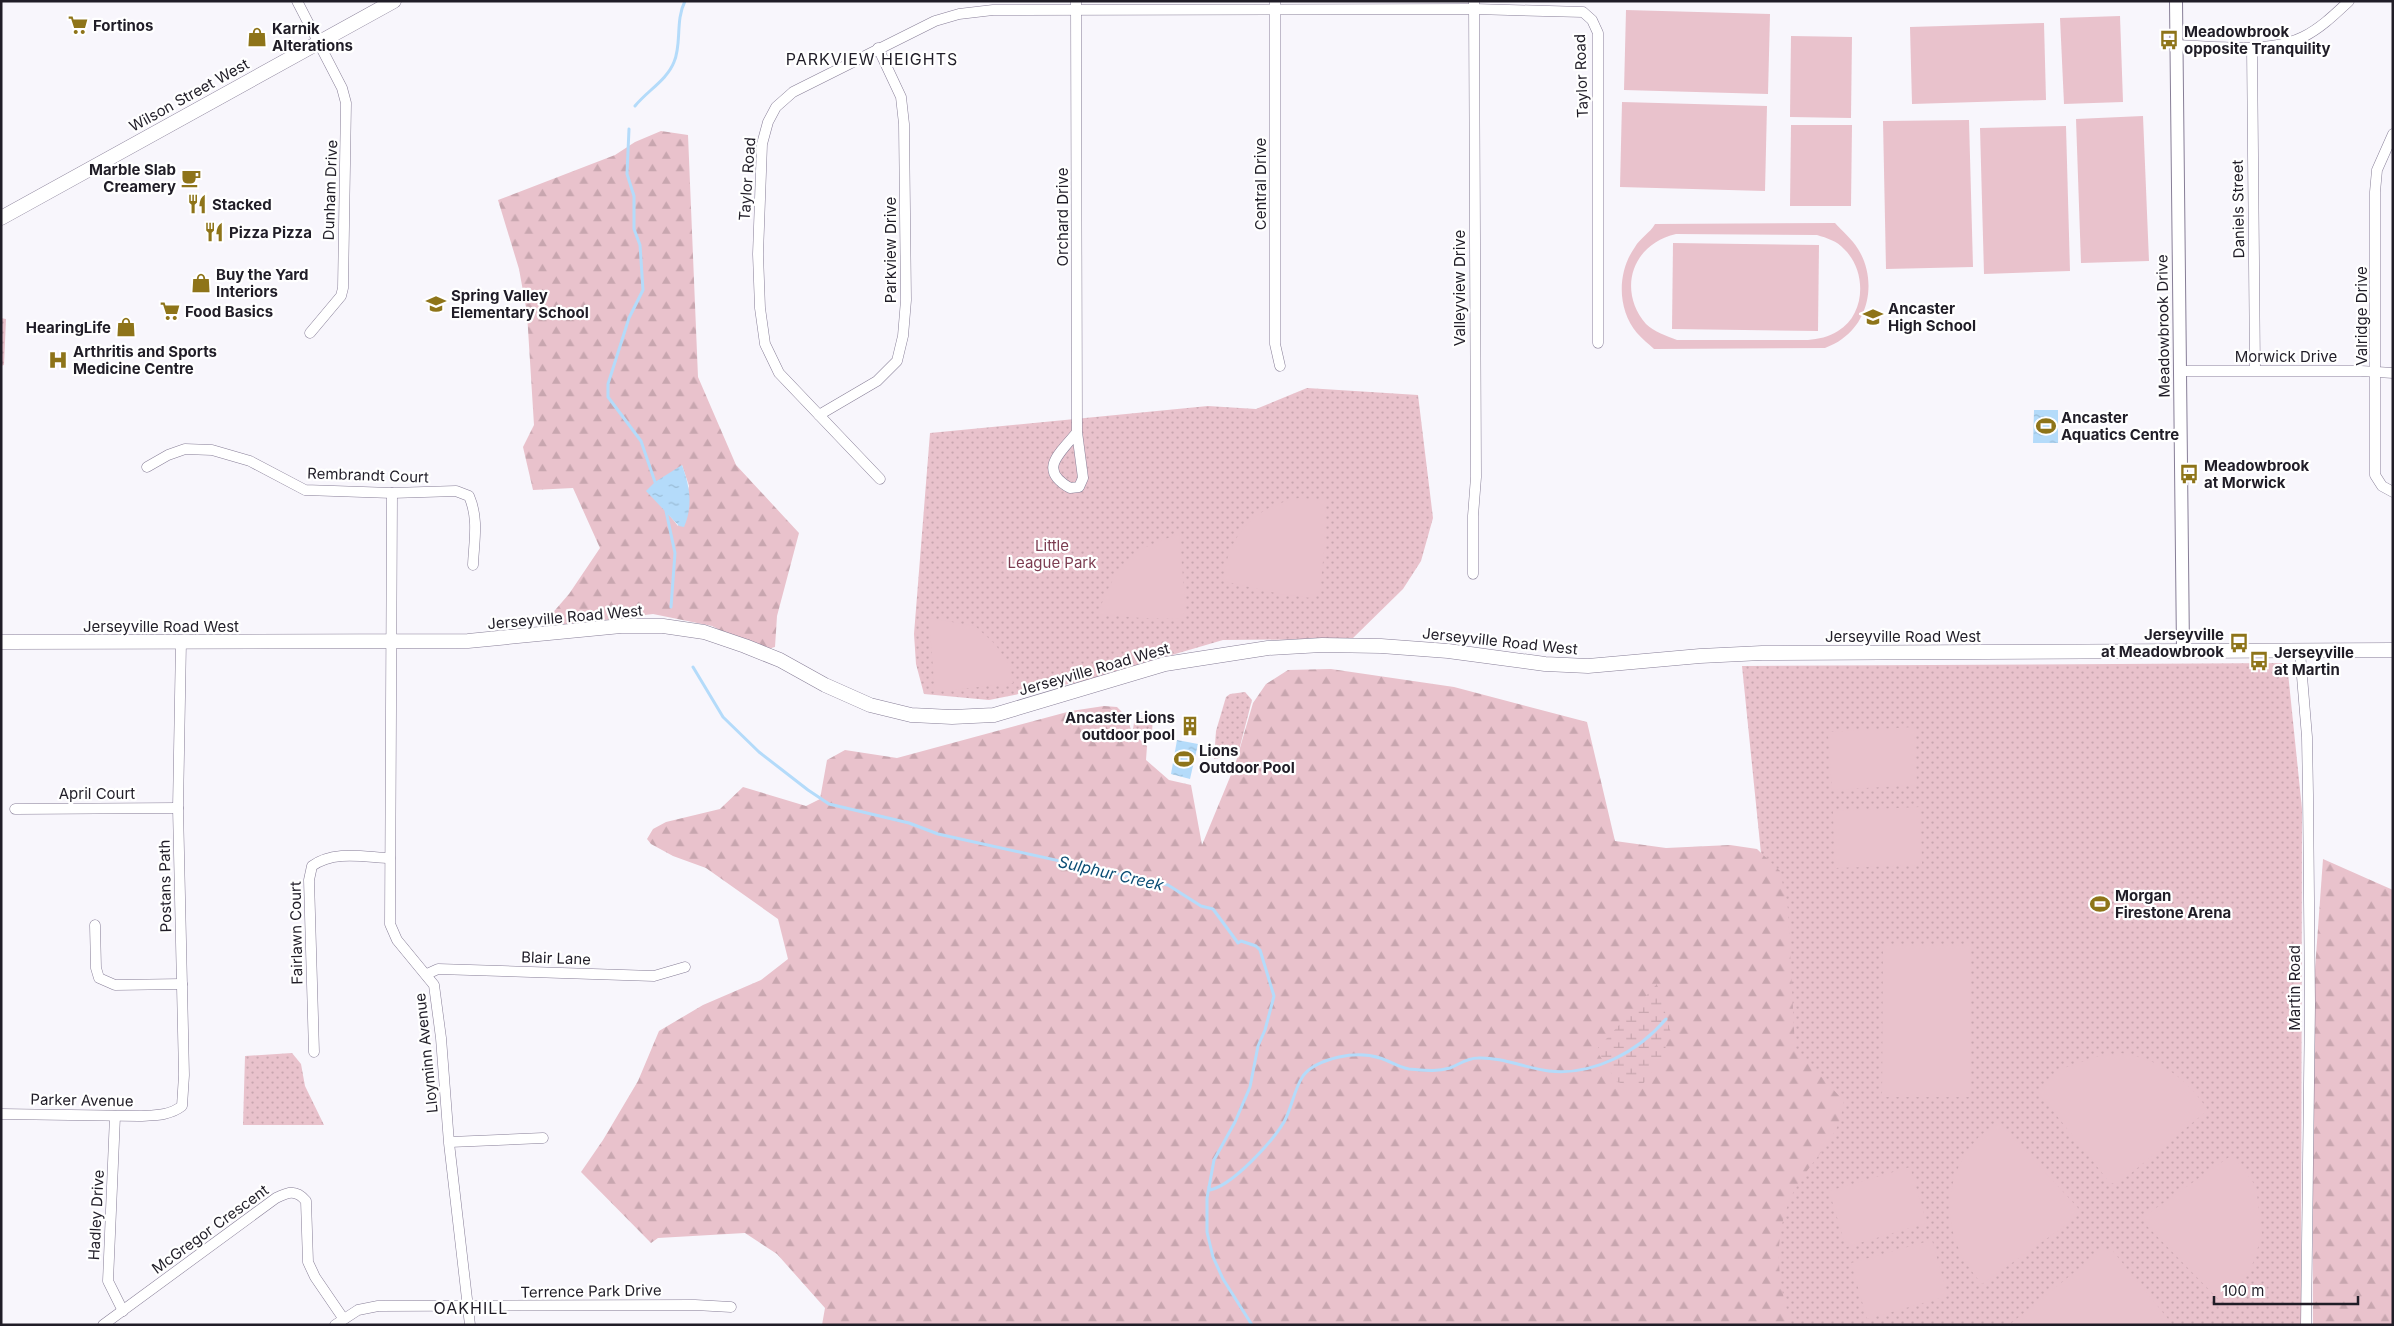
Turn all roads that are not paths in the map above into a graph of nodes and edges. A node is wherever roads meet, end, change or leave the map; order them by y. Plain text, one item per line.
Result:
1 (297, 1) edge
2 (394, 1) edge
3 (2176, 1) edge
4 (2349, 1) edge
5 (1474, 5) edge
6 (1076, 6) edge
7 (1275, 6) edge
8 (319, 41) junction
9 (2176, 46) junction
10 (2252, 47) junction
11 (878, 48) junction
12 (2393, 134) edge
13 (1, 218) edge
14 (310, 333) dead end
15 (1598, 343) dead end
16 (1280, 366) dead end
17 (2255, 370) junction
18 (2179, 371) junction
19 (2376, 372) junction
20 (2393, 373) edge
21 (819, 415) junction
22 (1077, 432) junction
23 (147, 467) dead end
24 (880, 479) dead end
25 (2393, 492) edge
26 (392, 493) junction
27 (473, 565) dead end
28 (1474, 574) dead end
29 (390, 641) junction
30 (1, 642) edge
31 (182, 642) junction
32 (2184, 650) junction
33 (2393, 650) edge
34 (2300, 652) junction
35 (178, 808) junction
36 (15, 809) dead end
37 (390, 858) junction
38 (96, 925) dead end
39 (685, 967) dead end
40 (427, 974) junction
41 (182, 984) junction
42 (314, 1052) dead end
43 (1, 1114) edge
44 (161, 1115) joint
45 (116, 1116) junction
46 (543, 1138) dead end
47 (450, 1142) junction
48 (468, 1307) junction
49 (731, 1307) dead end
50 (123, 1311) junction
51 (339, 1321) edge
52 (103, 1325) edge
53 (470, 1325) edge
54 (2306, 1325) edge

1 - 8 street, Dunham Drive
2 - 8 main road, Wilson Street West
3 - 9 street, Meadowbrook Drive
4 - 10 street
5 - 7 street, Taylor Road
5 - 15 street, Taylor Road
5 - 28 street, Valleyview Drive
6 - 7 street, Taylor Road
6 - 11 street, Taylor Road
6 - 22 street, Orchard Drive
7 - 16 street, Central Drive
8 - 13 main road, Wilson Street West
8 - 14 street, Dunham Drive
9 - 10 street
9 - 18 street, Meadowbrook Drive
10 - 17 street, Daniels Street
11 - 21 street, Parkview Drive
11 - 21 street, Taylor Road
12 - 19 street, Valridge Drive
17 - 18 street, Morwick Drive
17 - 19 street, Morwick Drive
18 - 32 street, Meadowbrook Drive
19 - 20 street, Morwick Drive
19 - 25 street, Valridge Drive
21 - 24 street, Taylor Road
22 - 22 street, Orchard Drive
23 - 26 street, Rembrandt Court
26 - 27 street, Rembrandt Court
26 - 29 street, Lloyminn Avenue
29 - 31 main road, Jerseyville Road West
29 - 32 main road, Jerseyville Road West
29 - 37 street, Lloyminn Avenue
30 - 31 main road, Jerseyville Road West
31 - 35 street, Postans Path
32 - 34 main road, Jerseyville Road West
33 - 34 main road, Jerseyville Road West
34 - 54 street, Martin Road
35 - 36 street, April Court
35 - 41 street, Postans Path
37 - 40 street, Lloyminn Avenue
37 - 42 street, Fairlawn Court
38 - 41 street
39 - 40 street, Blair Lane
40 - 47 street, Lloyminn Avenue
41 - 44 street, Postans Path
43 - 45 street, Parker Avenue
44 - 45 street, Parker Avenue
45 - 50 street, Hadley Drive
46 - 47 street
47 - 48 street, Lloyminn Avenue
48 - 49 street, Terrence Park Drive
48 - 51 street, Terrence Park Drive
48 - 53 street, Lloyminn Avenue
50 - 51 street, McGregor Crescent
50 - 52 street, McGregor Crescent

